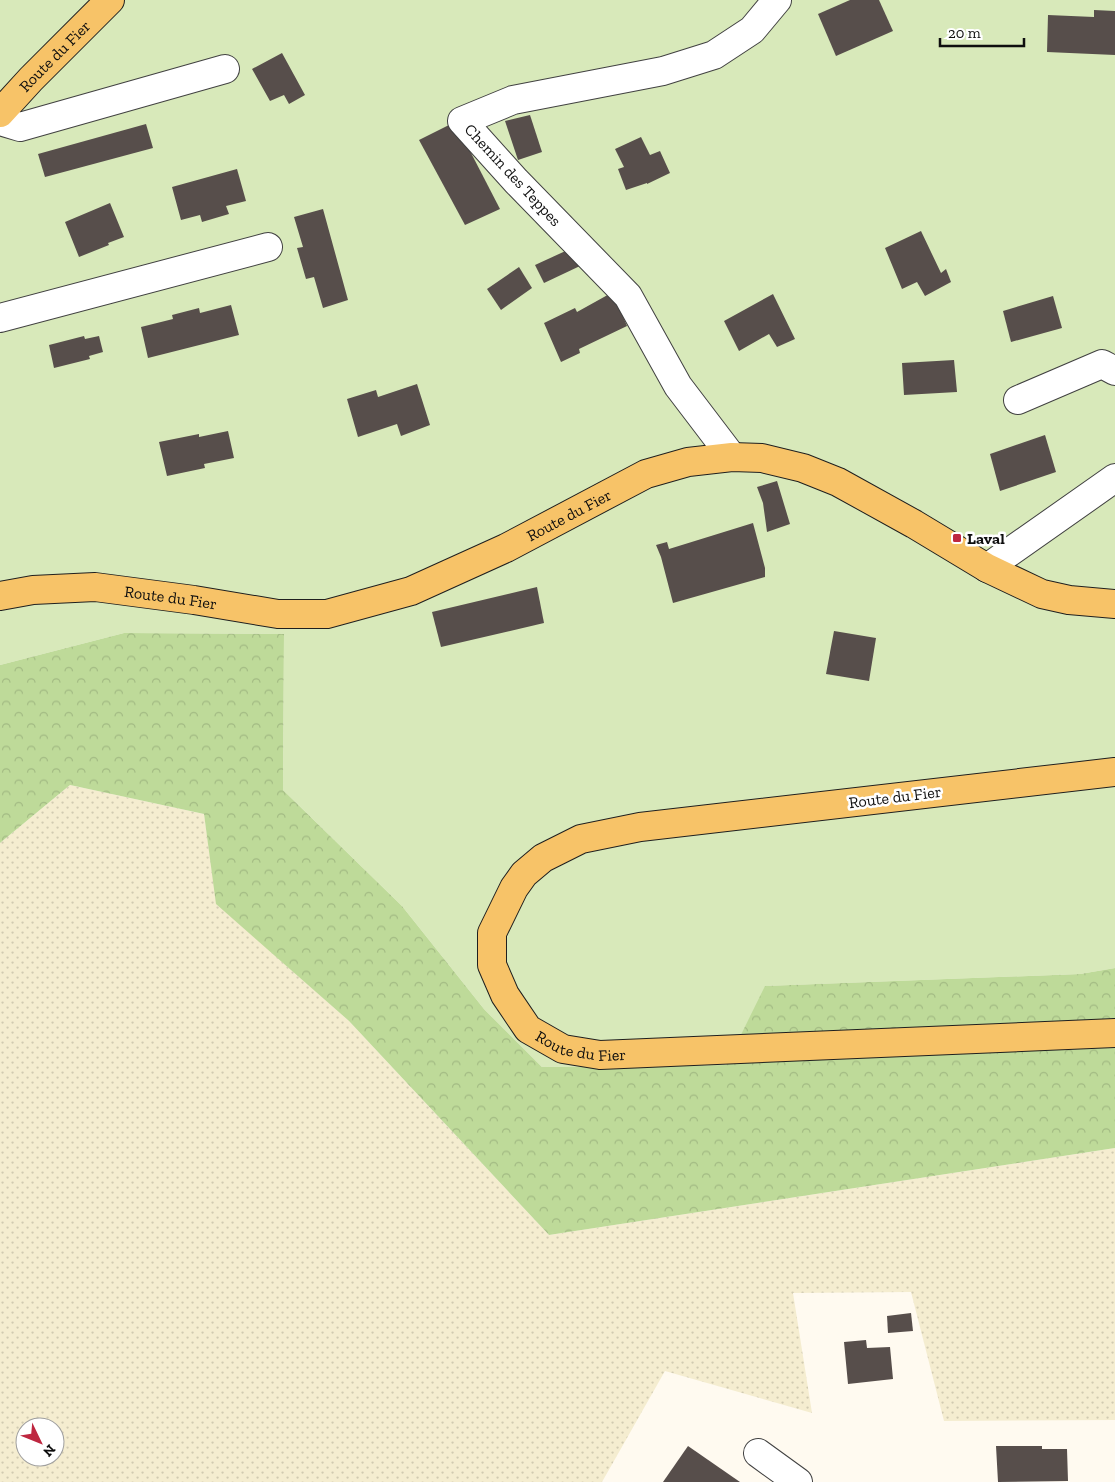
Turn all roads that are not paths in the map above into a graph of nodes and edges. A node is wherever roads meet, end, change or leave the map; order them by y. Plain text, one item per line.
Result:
1 (110, 0) edge
2 (777, 0) edge
3 (224, 69) dead end
4 (0, 113) edge
5 (0, 121) edge
6 (268, 247) dead end
7 (0, 318) edge
8 (1115, 371) edge
9 (1018, 400) dead end
10 (732, 457) junction
11 (1115, 478) edge
12 (987, 568) junction
13 (0, 596) edge
14 (1115, 604) edge
15 (1115, 772) edge
16 (1115, 1033) edge
17 (758, 1453) dead end
18 (798, 1482) edge

1 - 4 main road, Route du Fier
2 - 10 street, Chemin des Teppes
3 - 5 street
6 - 7 street
8 - 9 street
10 - 12 main road, Route du Fier
10 - 13 main road, Route du Fier
11 - 12 street
12 - 14 main road, Route du Fier
15 - 16 main road, Route du Fier
17 - 18 street

